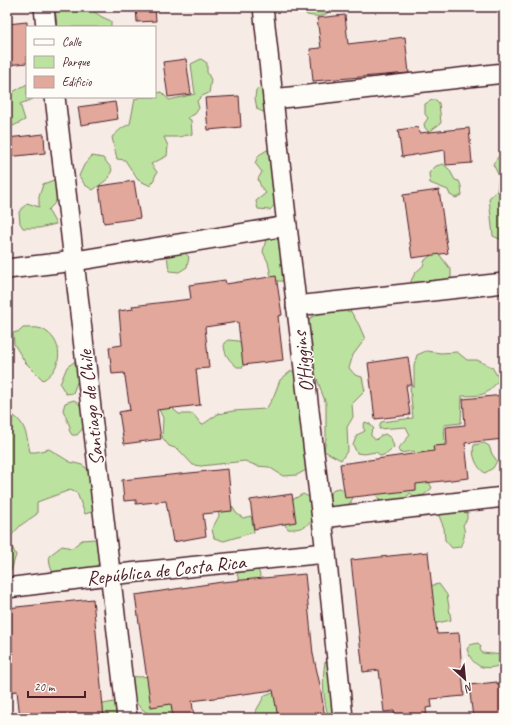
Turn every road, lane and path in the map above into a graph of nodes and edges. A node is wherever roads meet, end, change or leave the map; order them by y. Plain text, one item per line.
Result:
1 (44, 7) edge
2 (263, 7) edge
3 (46, 26) edge
4 (504, 73) edge
5 (55, 98) edge
6 (273, 99) junction
7 (287, 226) junction
8 (75, 261) junction
9 (7, 269) edge
10 (504, 284) edge
11 (296, 306) junction
12 (504, 497) edge
13 (322, 518) junction
14 (326, 553) junction
15 (109, 575) junction
16 (7, 588) edge
17 (127, 718) edge
18 (343, 718) edge

1 - 3 street
2 - 6 street, O'Higgins
4 - 6 street
5 - 8 street, Santiago de Chile
6 - 7 street, O'Higgins
7 - 8 street
7 - 11 street, O'Higgins
8 - 9 street
8 - 15 street, Santiago de Chile
10 - 11 street
11 - 13 street, O'Higgins
12 - 13 street
13 - 14 street, O'Higgins
14 - 15 street, República de Costa Rica
14 - 18 street, O'Higgins
15 - 16 street, República de Costa Rica
15 - 17 street, Santiago de Chile

